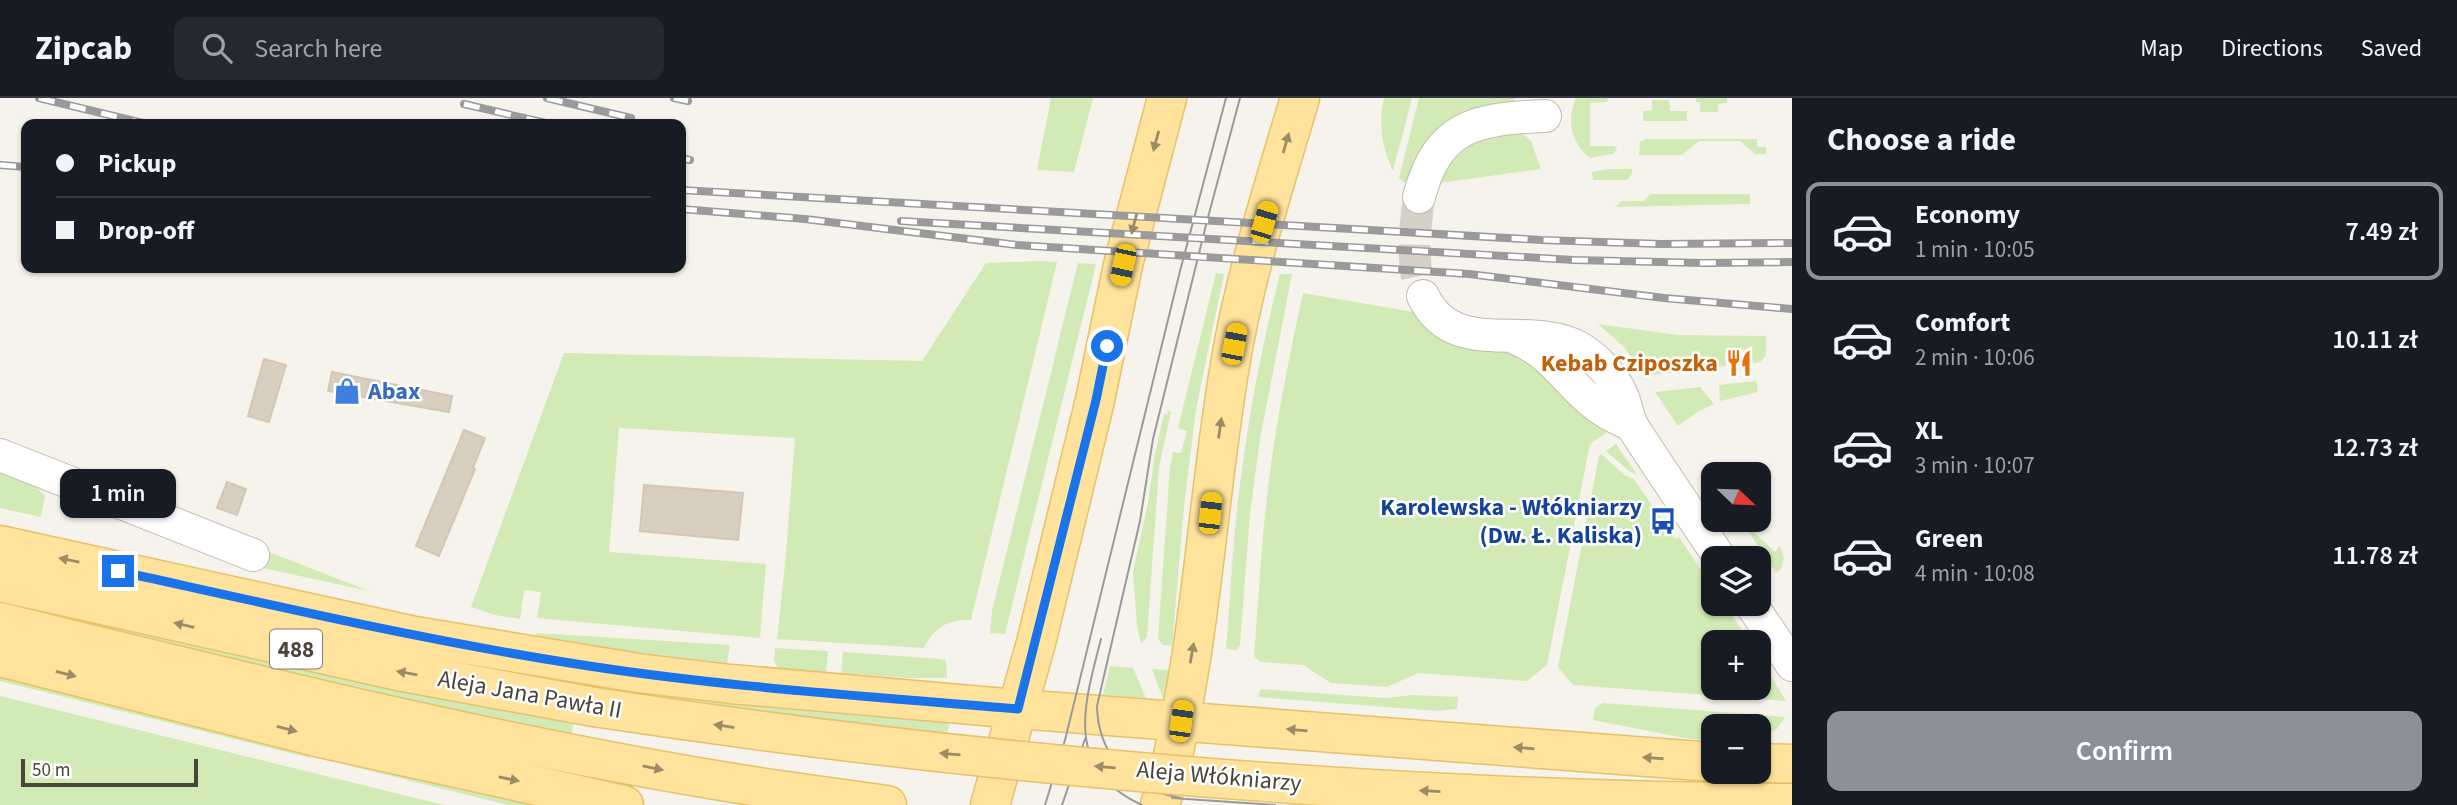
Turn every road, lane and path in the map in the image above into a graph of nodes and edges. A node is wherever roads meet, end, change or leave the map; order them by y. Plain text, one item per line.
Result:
1 (1167, 98) edge
2 (1300, 98) edge
3 (1545, 116) dead end
4 (1419, 197) tunnel mouth
5 (1423, 296) tunnel mouth
6 (0, 455) edge
7 (0, 545) edge
8 (1712, 546) edge
9 (253, 555) dead end
10 (0, 582) edge
11 (1759, 616) edge
12 (0, 622) edge
13 (0, 657) edge
14 (1792, 665) edge
15 (1018, 709) junction
16 (1181, 721) junction
17 (1701, 761) edge
18 (1771, 763) edge
19 (1066, 764) joint
20 (1792, 764) edge
21 (1792, 803) edge
22 (624, 805) edge
23 (887, 805) edge
24 (990, 805) edge
25 (1160, 805) edge

1 -> 15 main road
16 -> 2 main road
3 - 4 street
5 - 8 street
6 - 9 street
15 -> 7 main road
19 -> 10 main road, Aleja Jana Pawła II / 488, bridge
11 - 14 street
12 -> 23 main road, Aleja Jana Pawła II / 488
13 -> 22 main road
15 - 16 main road
15 - 24 main road
17 -> 16 main road
16 - 25 main road
18 - 20 main road
21 -> 19 main road, Aleja Włókniarzy / 488, bridge

